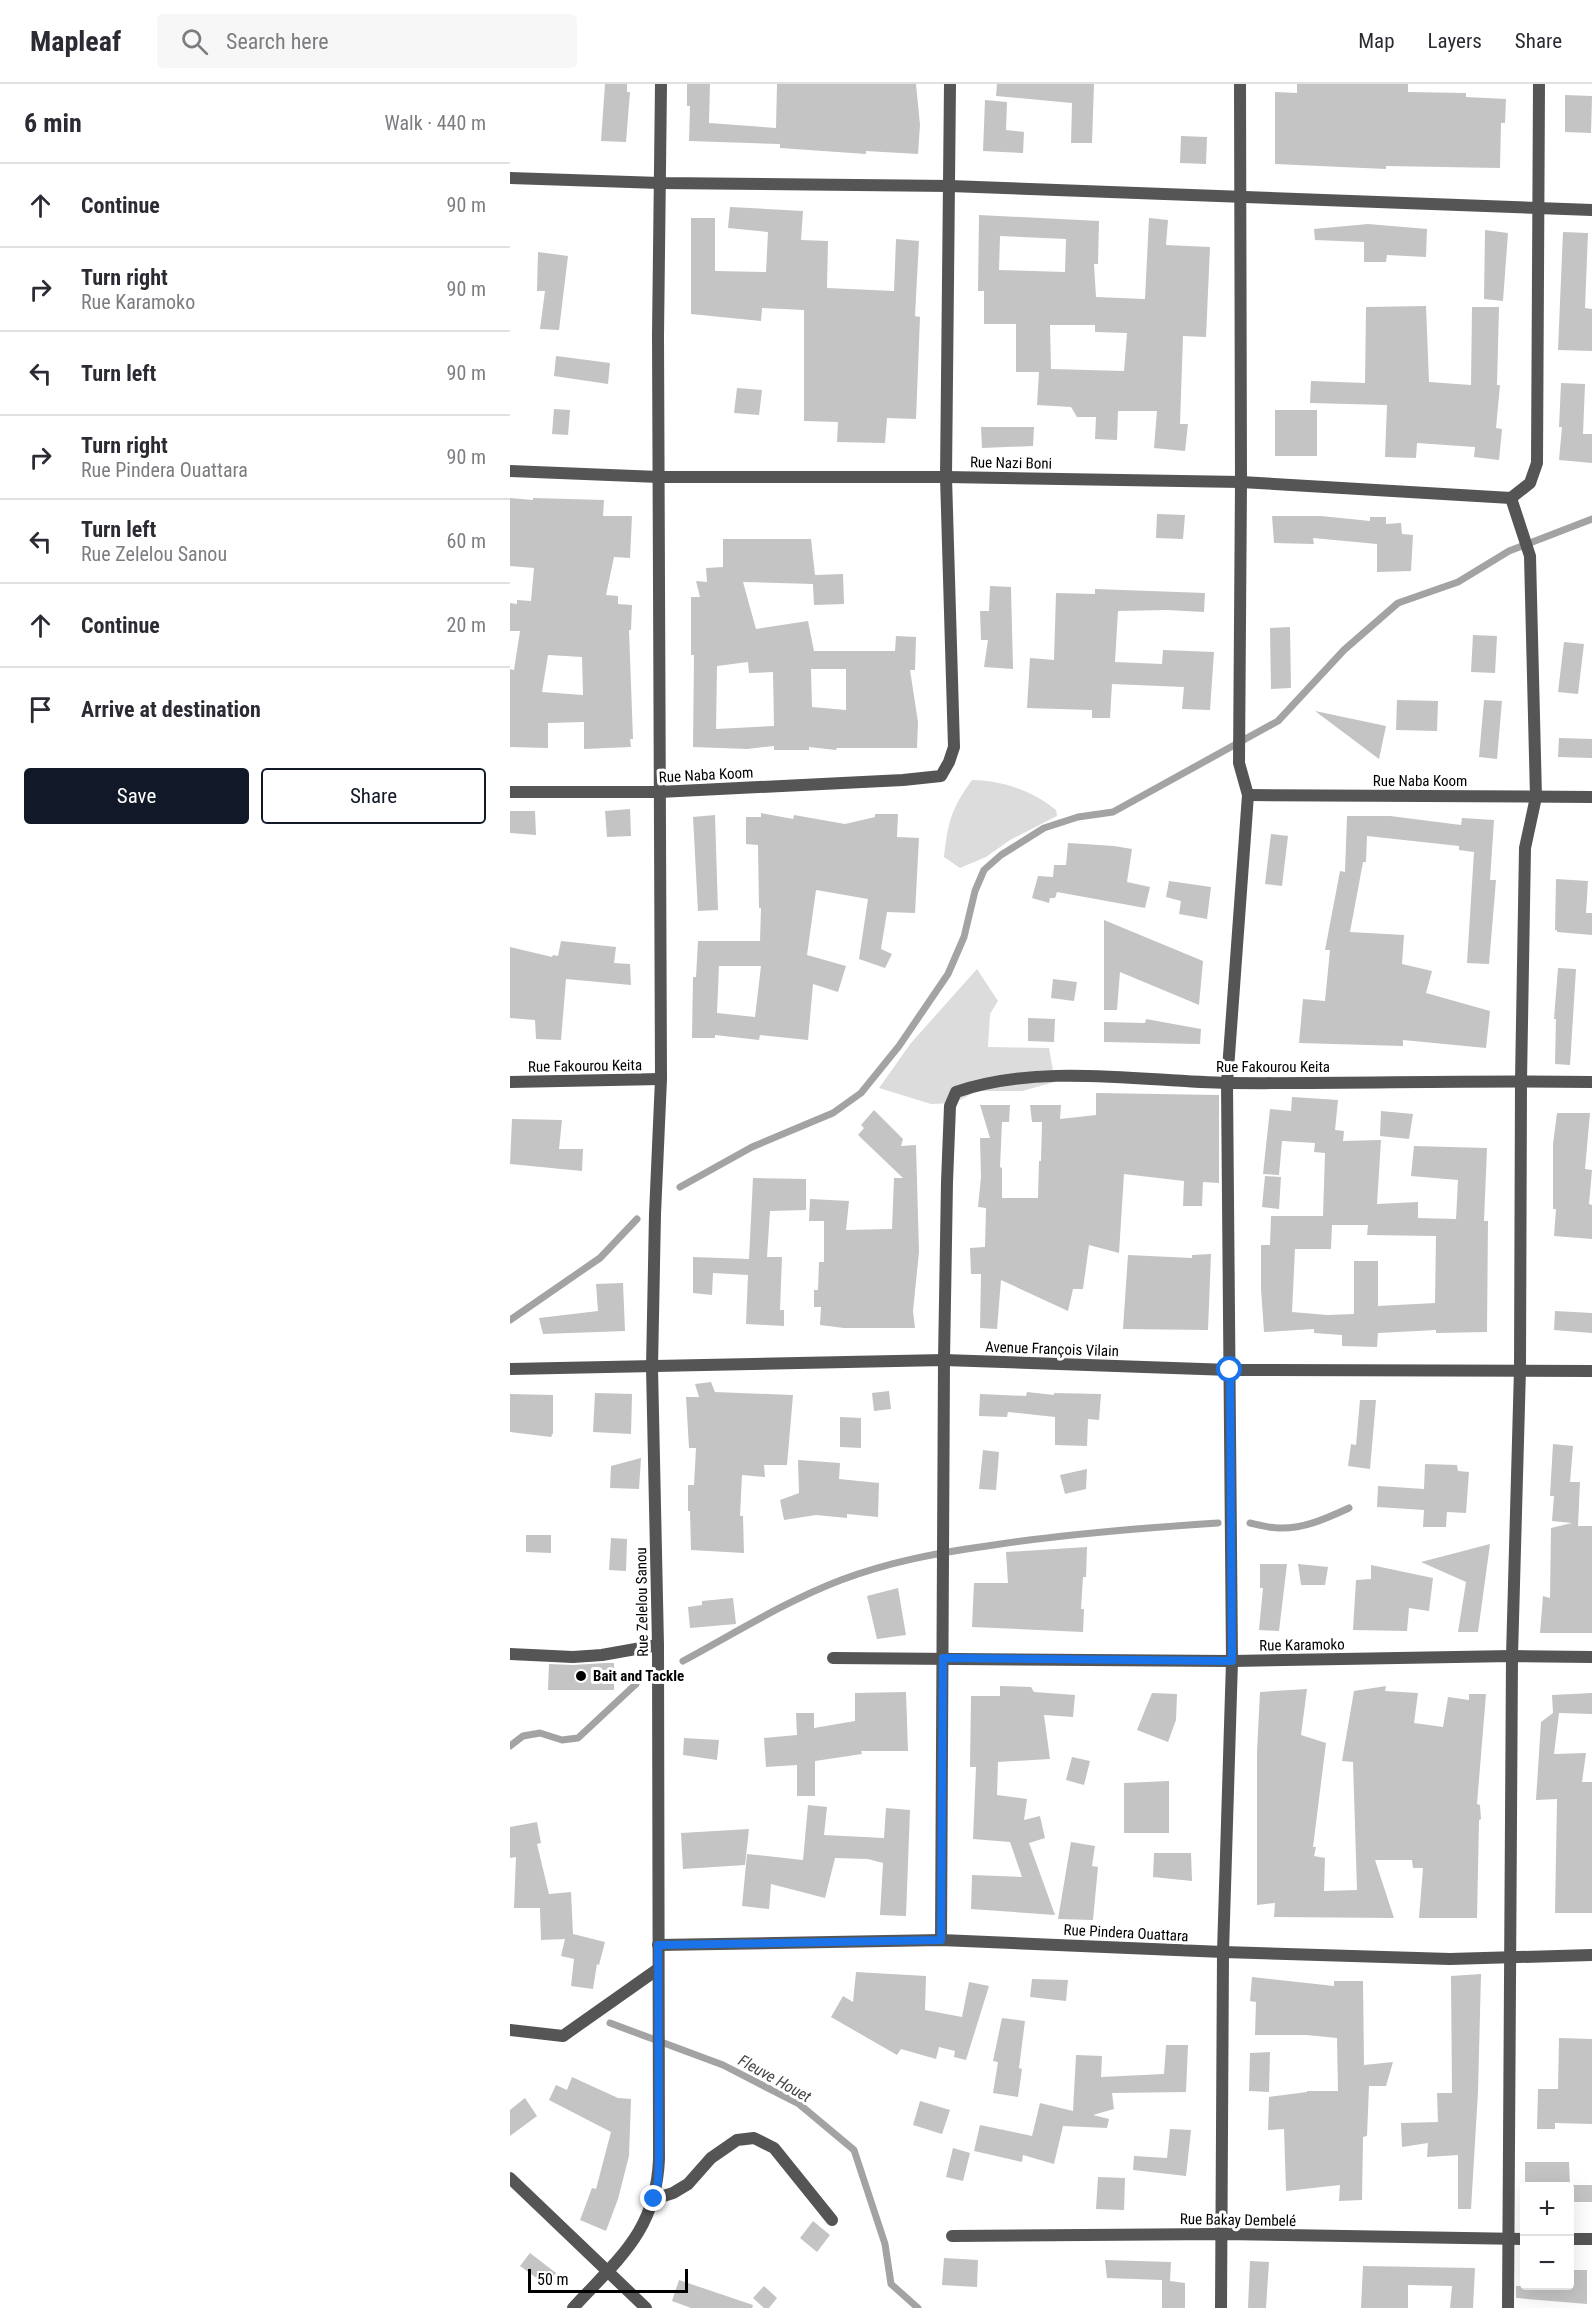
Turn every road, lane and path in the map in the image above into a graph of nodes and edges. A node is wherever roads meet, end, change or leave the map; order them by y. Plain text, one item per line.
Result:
1 (661, 84) edge
2 (950, 84) edge
3 (1240, 84) edge
4 (1539, 84) edge
5 (510, 178) edge
6 (660, 183) junction
7 (950, 186) junction
8 (1242, 198) junction
9 (1539, 209) junction
10 (1592, 210) edge
11 (510, 471) edge
12 (659, 477) junction
13 (946, 477) junction
14 (1241, 482) junction
15 (1511, 498) junction
16 (510, 792) edge
17 (659, 792) junction
18 (1248, 795) junction
19 (1536, 797) junction
20 (1592, 797) edge
21 (661, 1079) junction
22 (1521, 1081) junction
23 (510, 1082) edge
24 (1592, 1082) edge
25 (1227, 1083) junction
26 (944, 1360) junction
27 (652, 1367) junction
28 (510, 1369) edge
29 (1520, 1369) junction
30 (1230, 1370) junction
31 (1592, 1371) edge
32 (658, 1645) junction
33 (510, 1654) edge
34 (1512, 1656) junction
35 (1592, 1657) edge
36 (833, 1658) dead end
37 (943, 1658) junction
38 (1232, 1661) junction
39 (941, 1940) junction
40 (658, 1945) junction
41 (1223, 1952) junction
42 (1592, 1955) edge
43 (1511, 1956) junction
44 (658, 1969) junction
45 (510, 2030) edge
46 (510, 2178) edge
47 (654, 2199) junction
48 (832, 2220) dead end
49 (1222, 2234) junction
50 (952, 2236) dead end
51 (1509, 2239) junction
52 (1520, 2239) edge
53 (1574, 2239) edge
54 (1592, 2240) edge
55 (607, 2272) junction
56 (573, 2308) edge
57 (646, 2308) edge
58 (1221, 2308) edge
59 (1508, 2308) edge

1 - 6 street, Rue Zelelou Sanou
2 - 7 street
3 - 8 street
4 - 9 street
5 - 6 street
6 - 7 street
6 - 12 street, Rue Zelelou Sanou
7 - 8 street
7 - 13 street
8 - 9 street
8 - 14 street
9 - 10 street
9 - 15 street
11 - 12 street, Rue Nazi Boni
12 - 13 street, Rue Nazi Boni
12 - 17 street, Rue Zelelou Sanou
13 - 14 street, Rue Nazi Boni
13 - 17 street, Rue Naba Koom
14 - 15 street, Rue Nazi Boni
14 - 18 street
15 - 19 street
16 - 17 street, Rue Naba Koom
17 - 21 street, Rue Zelelou Sanou
18 - 19 street, Rue Naba Koom
18 - 25 street
19 - 20 street, Rue Naba Koom
19 - 22 street
21 - 23 street, Rue Fakourou Keita
21 - 27 street, Rue Zelelou Sanou
22 - 24 street, Rue Fakourou Keita
22 - 25 street, Rue Fakourou Keita
22 - 29 street
25 - 26 street, Rue Fakourou Keita
25 - 30 street
26 - 27 street, Avenue François Vilain
26 - 30 street, Avenue François Vilain
26 - 37 street
27 - 28 street, Avenue François Vilain
27 - 32 street, Rue Zelelou Sanou
29 - 30 street, Avenue François Vilain
29 - 31 street, Avenue François Vilain
29 - 34 street
30 - 38 street
32 - 33 street
32 - 40 street, Rue Zelelou Sanou
34 - 35 street, Rue Karamoko
34 - 38 street, Rue Karamoko
34 - 43 street
36 - 37 street, Rue Karamoko
37 - 38 street, Rue Karamoko
37 - 39 street
38 - 41 street
39 - 40 street, Rue Pindera Ouattara
39 - 41 street, Rue Pindera Ouattara
40 - 44 street, Rue Zelelou Sanou
41 - 43 street, Rue Pindera Ouattara
41 - 49 street
42 - 43 street, Rue Pindera Ouattara
43 - 51 street
44 - 45 street
44 - 47 street
46 - 55 street
47 - 48 street
47 - 55 street
49 - 50 street, Rue Bakay Dembelé
49 - 51 street, Rue Bakay Dembelé
49 - 58 street
51 - 52 street, Rue Bakay Dembelé
51 - 59 street
53 - 54 street
55 - 56 street
55 - 57 street

